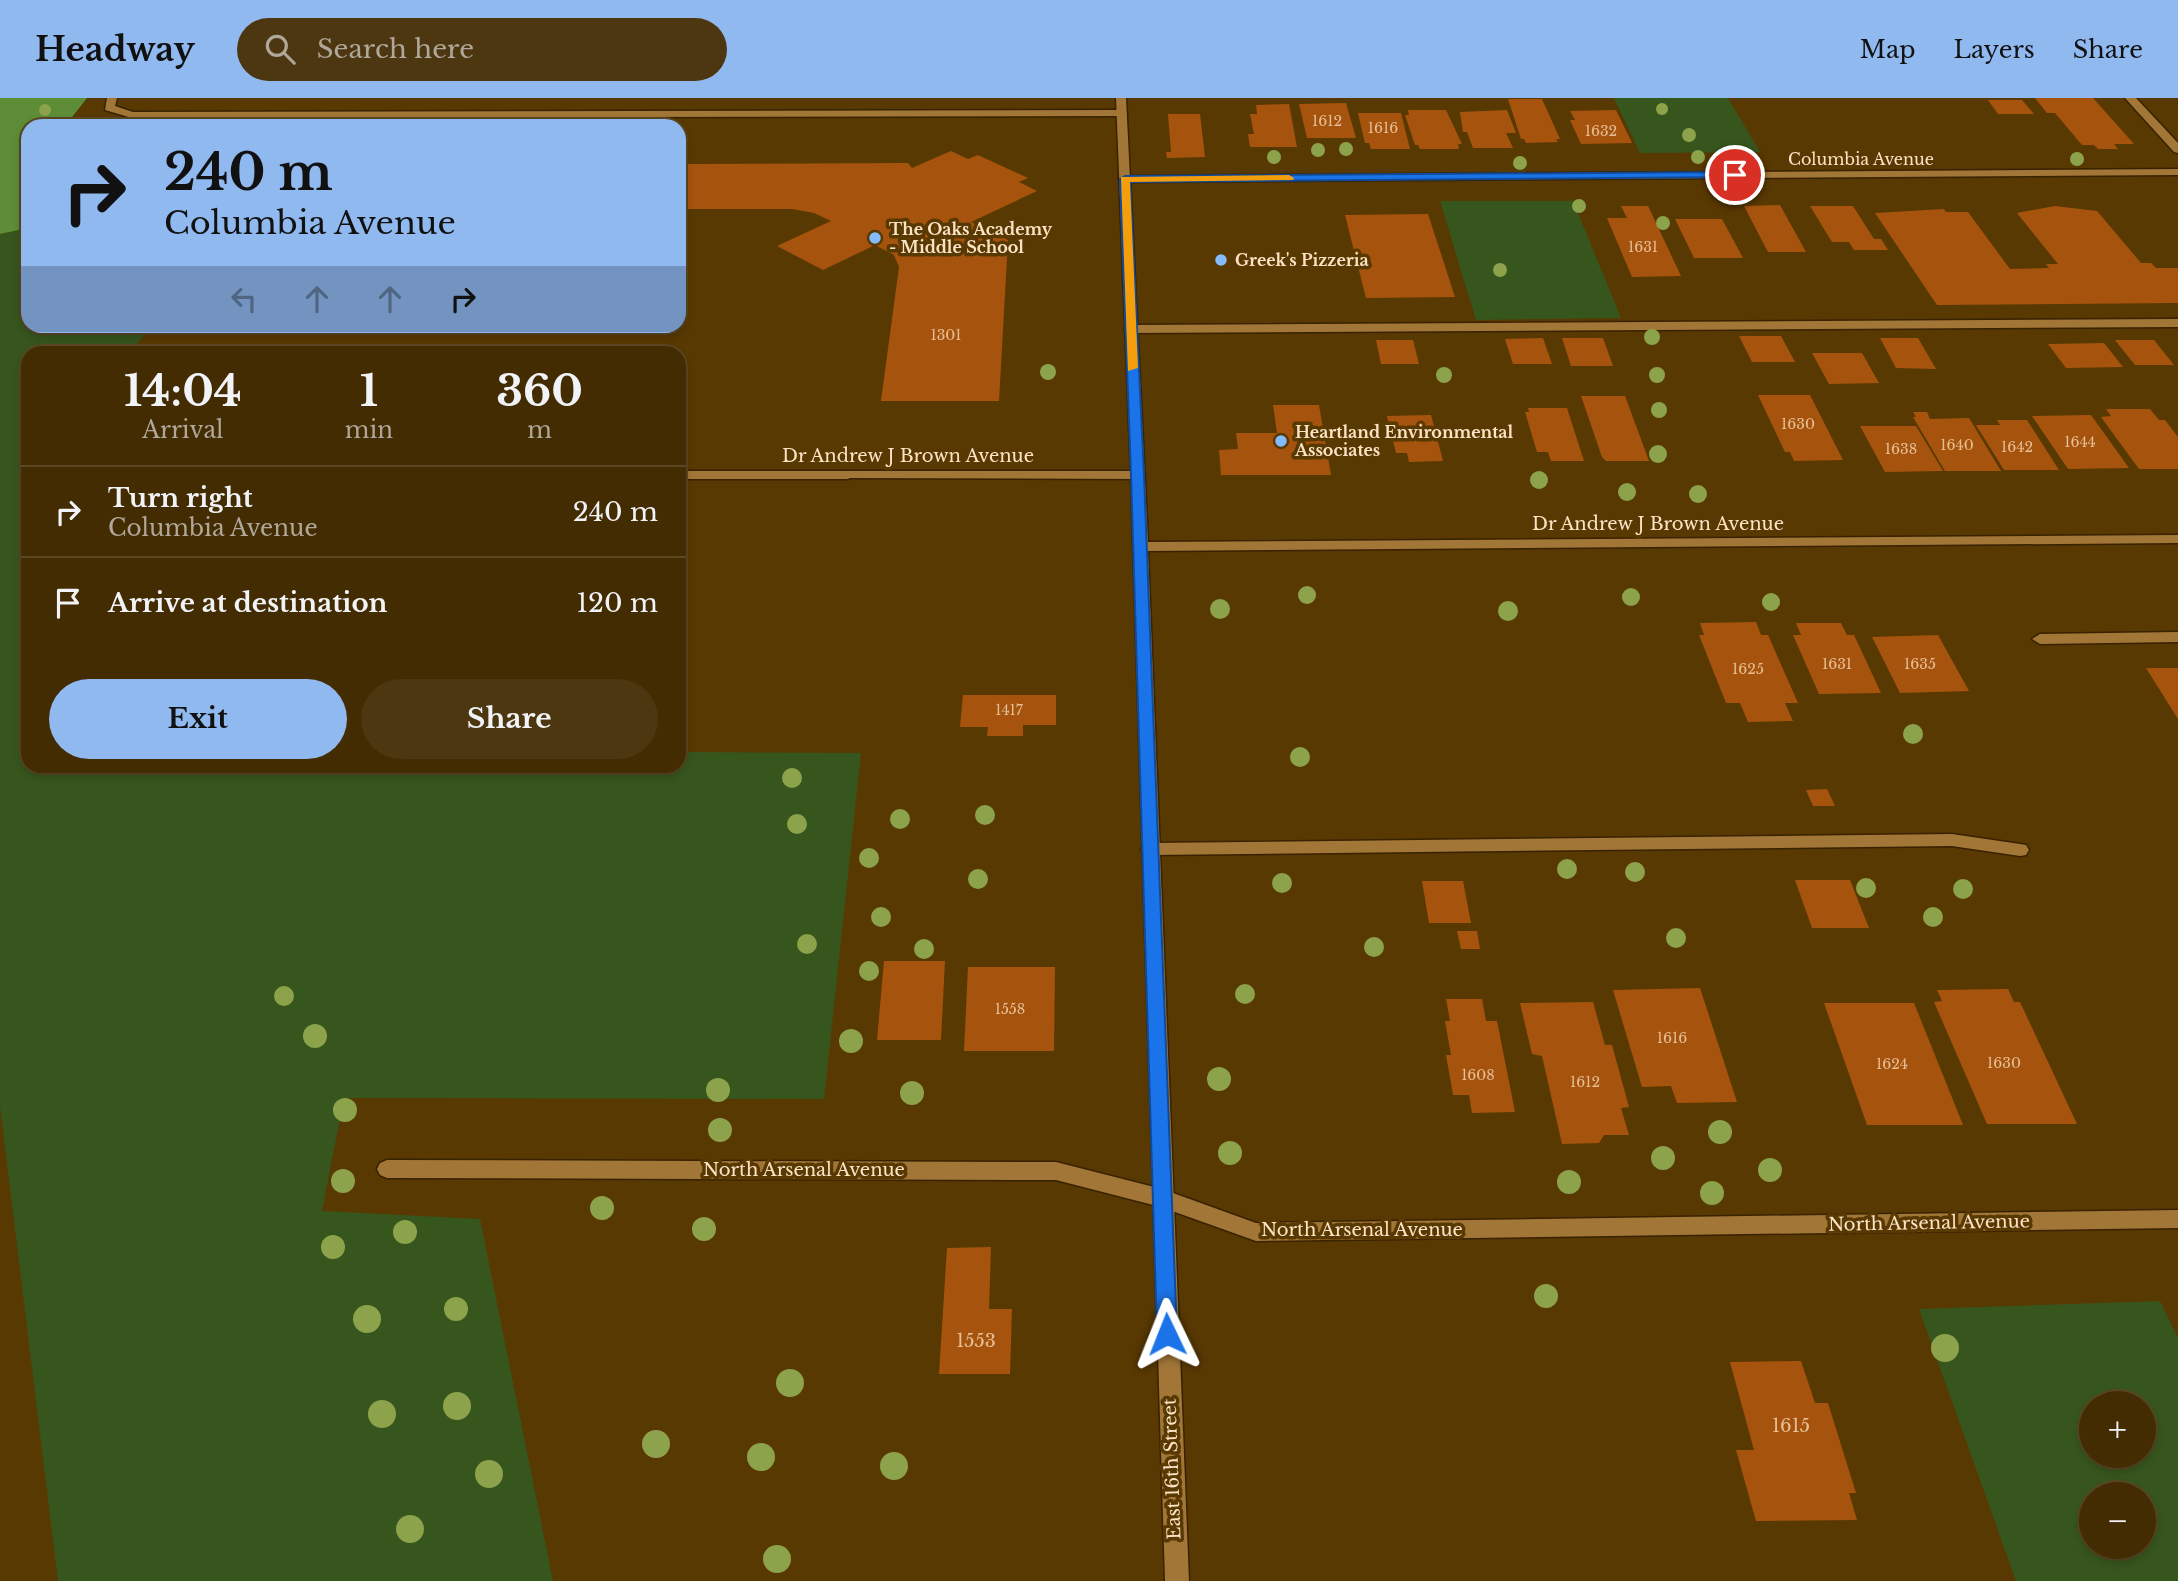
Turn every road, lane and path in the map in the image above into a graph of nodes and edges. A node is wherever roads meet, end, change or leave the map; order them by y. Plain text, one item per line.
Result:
1 (1121, 98) edge
2 (2130, 98) edge
3 (110, 103) edge
4 (1122, 113) junction
5 (2178, 150) edge
6 (2178, 172) edge
7 (1125, 179) junction
8 (2178, 323) edge
9 (1130, 329) junction
10 (686, 475) edge
11 (1138, 475) junction
12 (2178, 539) edge
13 (1139, 547) junction
14 (2178, 637) edge
15 (2040, 639) dead end
16 (1150, 849) junction
17 (2020, 850) dead end
18 (387, 1169) dead end
19 (1162, 1198) junction
20 (2178, 1219) edge
21 (1177, 1581) edge

1 - 4 street, East 16th Street
2 - 5 street
3 - 4 street
4 - 7 street, East 16th Street
6 - 7 street, Columbia Avenue
7 - 9 street, East 16th Street
8 - 9 street
9 - 11 street, East 16th Street
10 - 11 street, Dr Andrew J Brown Avenue
11 - 13 street, East 16th Street
12 - 13 street, Dr Andrew J Brown Avenue
13 - 16 street, East 16th Street
14 - 15 street
16 - 17 street
16 - 19 street, East 16th Street
18 - 19 street, North Arsenal Avenue
19 - 20 street, North Arsenal Avenue
19 - 21 street, East 16th Street

